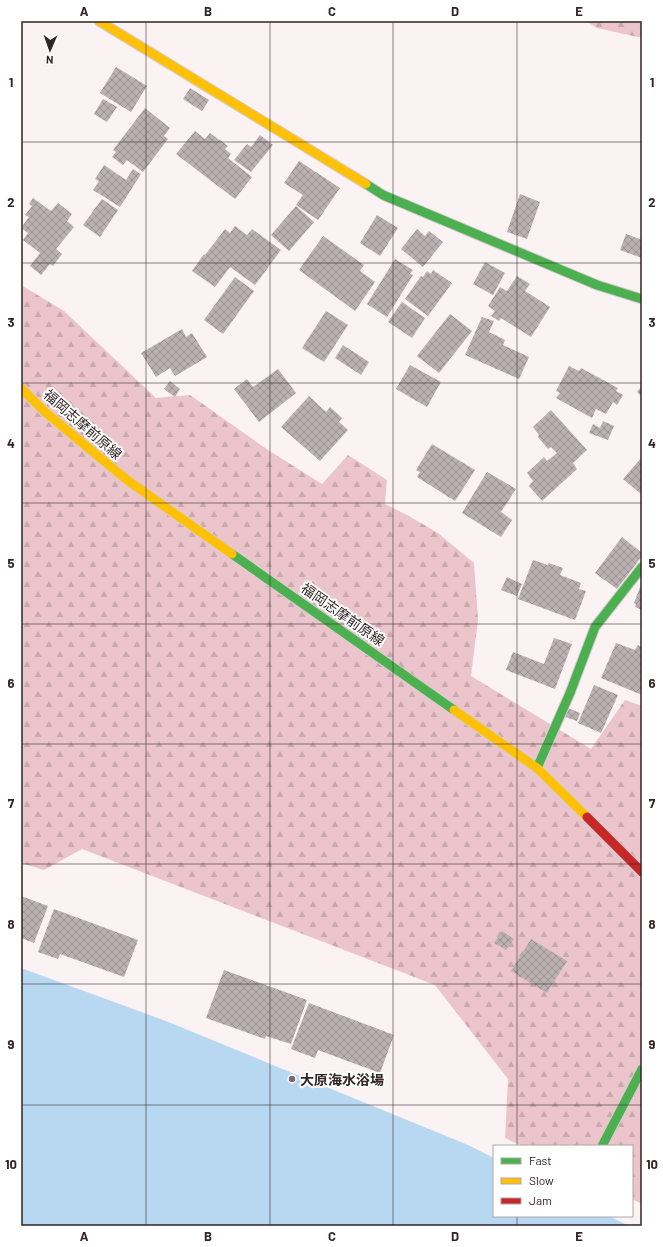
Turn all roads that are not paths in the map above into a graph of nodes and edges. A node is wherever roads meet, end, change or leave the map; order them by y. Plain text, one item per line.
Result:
1 (99, 21) edge
2 (642, 299) edge
3 (21, 388) edge
4 (642, 567) edge
5 (537, 768) junction
6 (642, 872) edge
7 (642, 1069) edge
8 (603, 1145) edge

1 - 2 street
3 - 5 street, 福岡志摩前原線
4 - 5 street
5 - 6 street, 福岡志摩前原線
7 - 8 street

